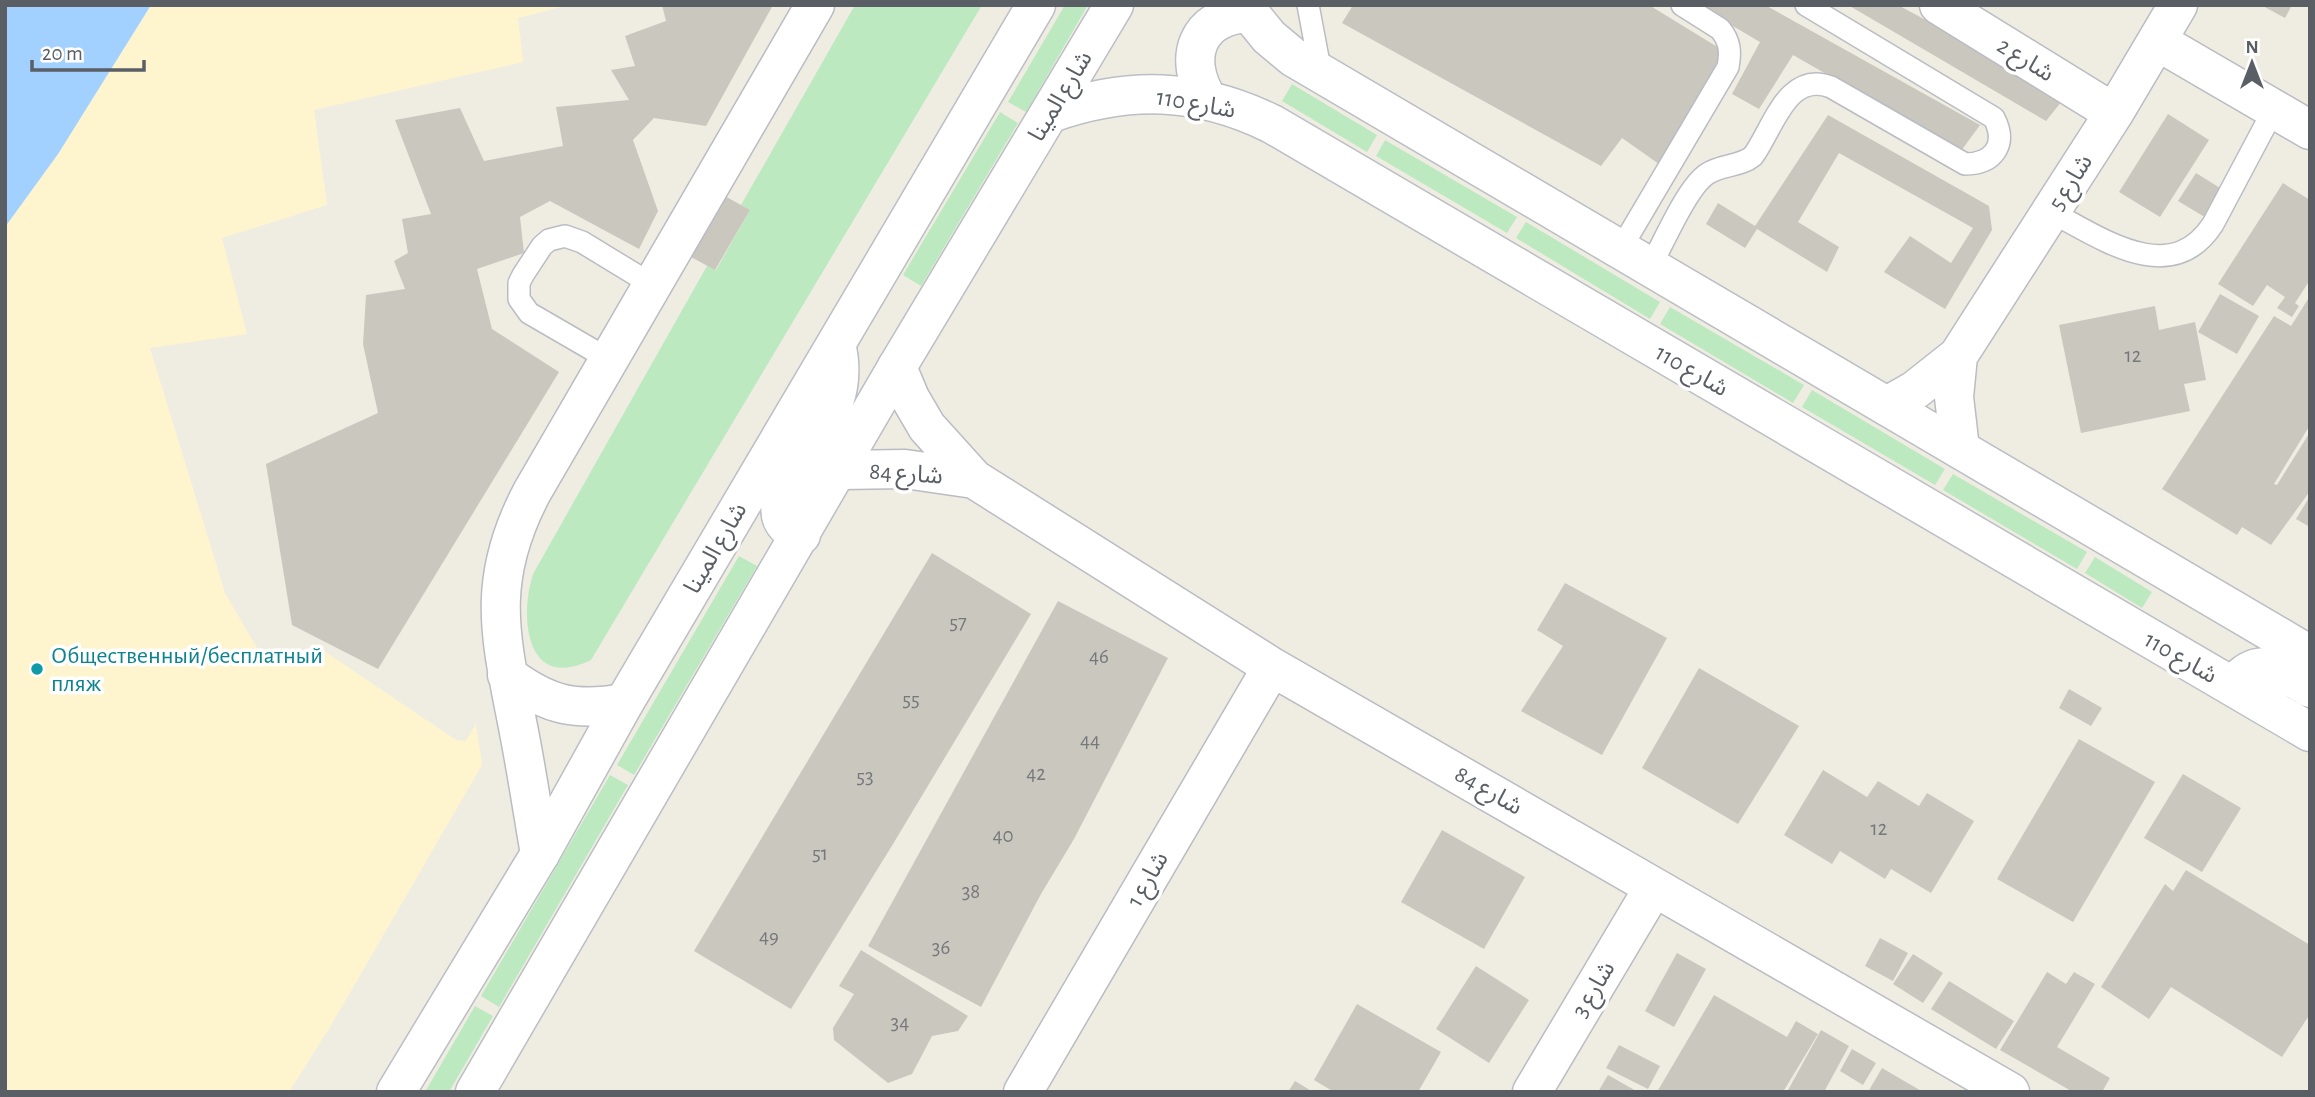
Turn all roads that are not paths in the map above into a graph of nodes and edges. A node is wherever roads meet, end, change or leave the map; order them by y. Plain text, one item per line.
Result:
1 (815, 5) edge
2 (1036, 5) edge
3 (1114, 5) edge
4 (1308, 5) edge
5 (1682, 5) edge
6 (1806, 5) edge
7 (1939, 5) edge
8 (2178, 5) edge
9 (1252, 8) edge
10 (2157, 41) junction
11 (1321, 74) junction
12 (1208, 100) junction
13 (2274, 109) junction
14 (1051, 113) junction
15 (2114, 113) junction
16 (2310, 130) edge
17 (1678, 151) junction
18 (1711, 171) junction
19 (2051, 212) junction
20 (1635, 258) junction
21 (651, 285) junction
22 (836, 344) junction
23 (1958, 356) junction
24 (610, 360) junction
25 (897, 367) junction
26 (1887, 406) junction
27 (1960, 449) junction
28 (839, 470) junction
29 (974, 479) junction
30 (801, 535) junction
31 (2310, 655) edge
32 (1272, 667) junction
33 (507, 675) junction
34 (2233, 686) junction
35 (2310, 688) edge
36 (624, 703) junction
37 (2310, 732) edge
38 (540, 854) junction
39 (1654, 887) junction
40 (396, 1092) edge
41 (475, 1092) edge
42 (1023, 1092) edge
43 (1532, 1092) edge
44 (2010, 1092) edge

1 - 21 main road
2 - 22 main road, شارع المينا
3 - 14 main road, شارع المينا
4 - 11 lane
5 - 17 lane
6 - 18 lane
7 - 15 main road, شارع 2
8 - 10 main road, شارع 5
9 - 11 main road
9 - 12 main road
10 - 13 main road
10 - 15 main road, شارع 5
11 - 20 main road
12 - 14 main road, شارع 110
12 - 34 main road, شارع 110
13 - 16 main road
13 - 19 lane
14 - 25 main road, شارع المينا
15 - 19 main road, شارع 5
17 - 18 lane
17 - 20 lane
18 - 20 lane
19 - 23 main road, شارع 5
20 - 26 main road
21 - 24 main road
21 - 24 lane
22 - 30 main road
22 - 36 main road, شارع المينا
23 - 26 main road, شارع 5
23 - 27 main road, شارع 5
24 - 33 main road
25 - 28 main road, شارع المينا
25 - 29 main road, شارع 84
26 - 27 main road
27 - 31 main road
28 - 29 main road, شارع 84
28 - 30 main road, شارع المينا
29 - 32 main road, شارع 84
30 - 41 main road, شارع المينا
32 - 39 main road, شارع 84
32 - 42 main road, شارع 1
33 - 36 main road
33 - 38 main road
34 - 35 main road
34 - 37 main road, شارع 110
36 - 38 main road, شارع المينا
38 - 40 main road, شارع المينا
39 - 43 main road, شارع 3
39 - 44 main road, شارع 84

